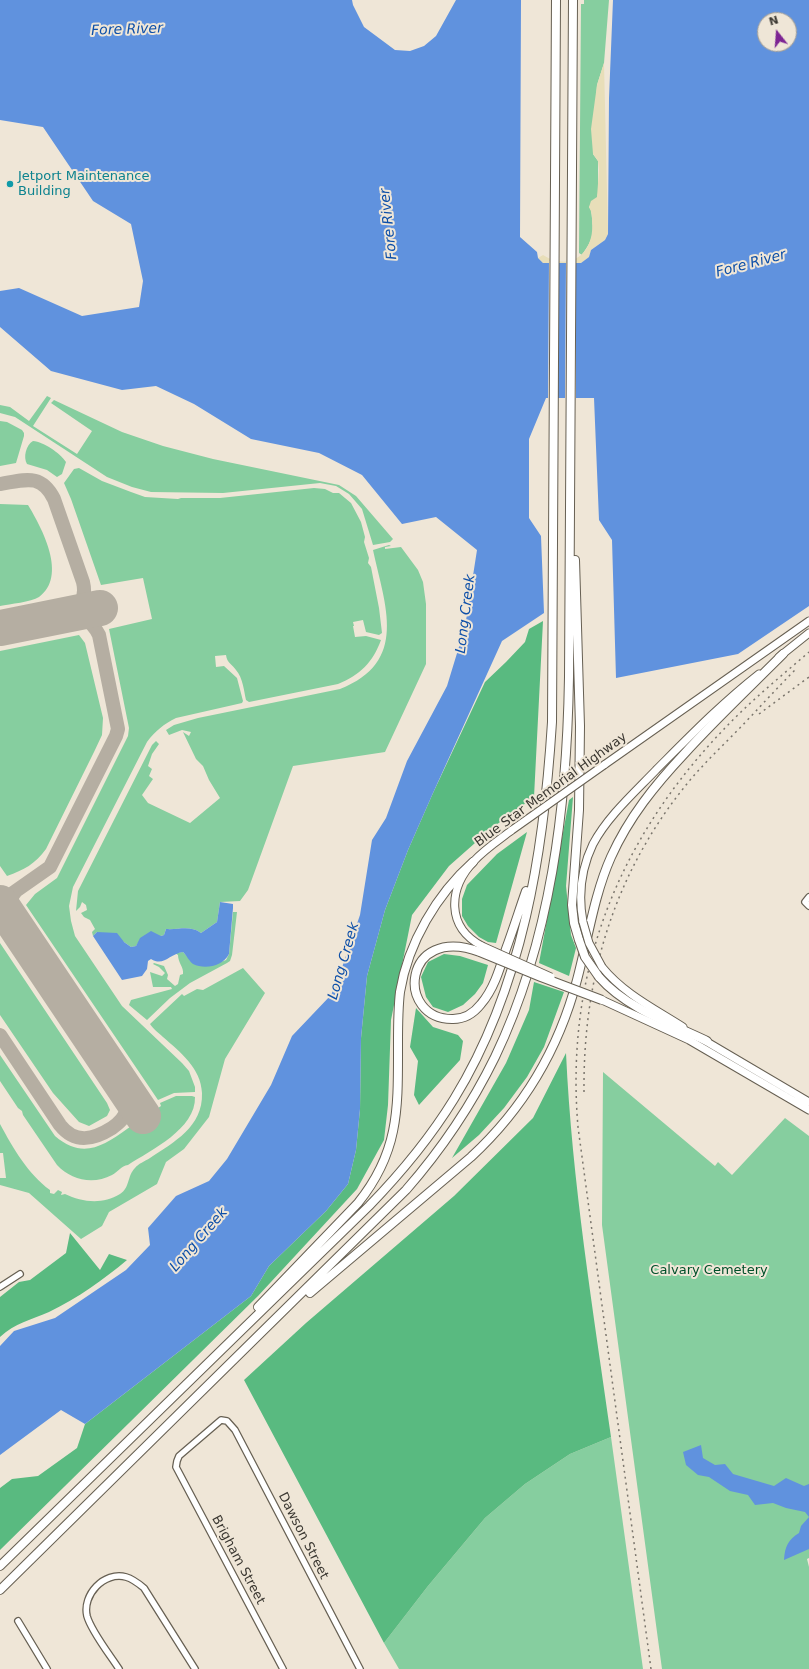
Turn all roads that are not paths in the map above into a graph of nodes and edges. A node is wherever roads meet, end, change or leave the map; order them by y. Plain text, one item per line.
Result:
1 (556, 0) edge
2 (572, 0) edge
3 (570, 521) junction
4 (809, 621) edge
5 (809, 633) edge
6 (783, 654) junction
7 (537, 858) junction
8 (474, 862) junction
9 (809, 897) edge
10 (807, 904) edge
11 (481, 949) junction
12 (602, 1000) joint
13 (707, 1041) junction
14 (809, 1102) edge
15 (809, 1110) edge
16 (20, 1274) dead end
17 (0, 1287) edge
18 (242, 1329) junction
19 (229, 1366) junction
20 (177, 1460) joint
21 (0, 1566) edge
22 (0, 1590) edge
23 (18, 1621) dead end
24 (47, 1669) edge
25 (119, 1669) edge
26 (195, 1669) edge
27 (284, 1669) edge
28 (360, 1669) edge

1 - 7 highway
2 - 3 highway
3 - 13 highway, bridge
3 - 19 highway
4 - 8 main road, Blue Star Memorial Highway, bridge
5 - 6 main road
6 - 13 main road, bridge
6 - 19 highway
7 - 11 highway
7 - 18 highway
8 - 11 main road, Blue Star Memorial Highway
8 - 18 highway
9 - 10 street
11 - 12 highway, bridge
12 - 15 main road
13 - 14 main road
16 - 17 street
18 - 21 highway
19 - 22 highway
20 - 27 street, Brigham Street
20 - 28 street, Dawson Street
23 - 24 street
25 - 26 street

